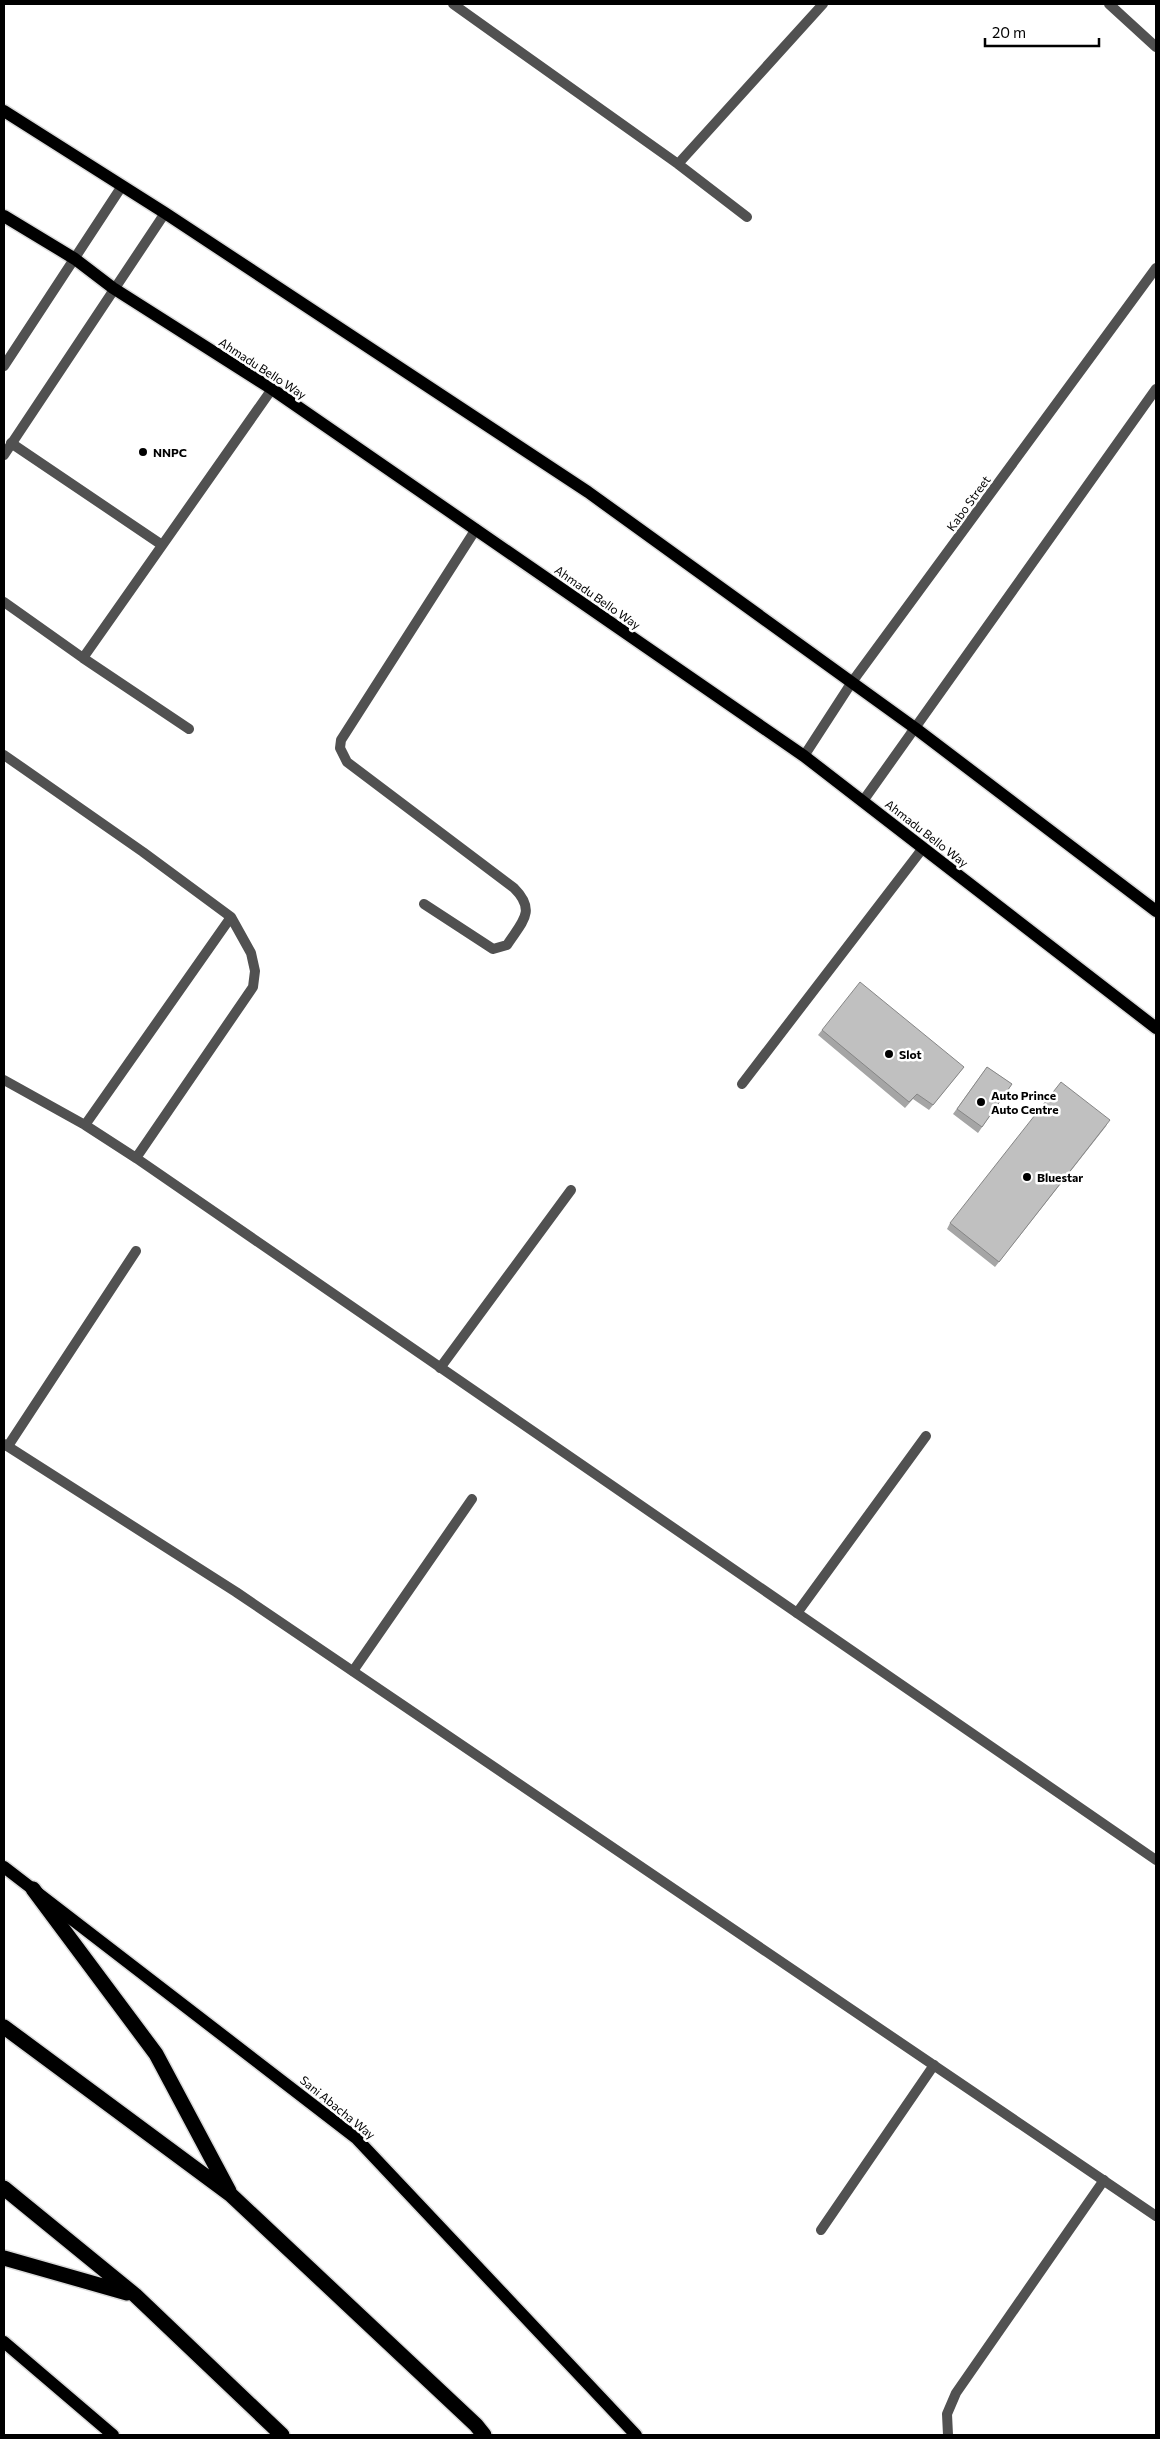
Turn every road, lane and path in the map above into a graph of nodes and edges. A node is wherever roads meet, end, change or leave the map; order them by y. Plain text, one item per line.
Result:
1 (452, 4) edge
2 (823, 4) edge
3 (1109, 4) edge
4 (1156, 47) edge
5 (4, 111) edge
6 (678, 164) junction
7 (122, 186) junction
8 (165, 213) junction
9 (4, 216) edge
10 (747, 217) dead end
11 (75, 259) junction
12 (1156, 268) edge
13 (113, 288) junction
14 (4, 366) edge
15 (272, 389) junction
16 (1156, 389) edge
17 (11, 443) junction
18 (4, 455) edge
19 (476, 529) junction
20 (162, 545) junction
21 (4, 602) edge
22 (83, 658) junction
23 (852, 682) junction
24 (915, 728) junction
25 (189, 729) dead end
26 (4, 755) edge
27 (804, 756) junction
28 (863, 801) junction
29 (923, 848) junction
30 (424, 904) dead end
31 (1156, 911) edge
32 (231, 917) junction
33 (1156, 1028) edge
34 (4, 1080) edge
35 (742, 1084) dead end
36 (85, 1125) junction
37 (136, 1158) junction
38 (571, 1190) dead end
39 (136, 1251) dead end
40 (440, 1368) junction
41 (926, 1436) dead end
42 (6, 1445) edge
43 (472, 1499) dead end
44 (797, 1613) junction
45 (353, 1671) junction
46 (1156, 1860) edge
47 (4, 1867) edge
48 (33, 1889) junction
49 (4, 2027) edge
50 (934, 2065) junction
51 (1104, 2180) junction
52 (4, 2188) edge
53 (231, 2194) junction
54 (1156, 2216) edge
55 (821, 2230) dead end
56 (4, 2258) edge
57 (135, 2295) junction
58 (4, 2342) edge
59 (113, 2435) edge
60 (282, 2435) edge
61 (484, 2435) edge
62 (636, 2435) edge
63 (948, 2435) edge

1 - 6 street
2 - 6 street
3 - 4 street
5 - 7 main road
6 - 10 street
7 - 8 main road
7 - 11 street
8 - 13 street
8 - 23 main road
9 - 11 main road, Ahmadu Bello Way
11 - 13 main road, Ahmadu Bello Way
11 - 14 street
12 - 23 street, Kabo Street
13 - 15 main road, Ahmadu Bello Way
13 - 17 street
15 - 19 main road, Ahmadu Bello Way
15 - 20 street
16 - 24 street
17 - 18 street
17 - 20 street
19 - 27 main road, Ahmadu Bello Way
19 - 30 street
20 - 22 street
21 - 22 street
22 - 25 street
23 - 24 main road
23 - 27 street, Kabo Street
24 - 28 street
24 - 31 main road
26 - 32 street
27 - 28 main road, Ahmadu Bello Way
28 - 29 main road, Ahmadu Bello Way
29 - 33 main road, Ahmadu Bello Way
29 - 35 street
32 - 36 street
32 - 37 street
34 - 36 street
36 - 37 street
37 - 40 street
38 - 40 street
39 - 42 street
40 - 44 street
41 - 44 street
42 - 45 street
43 - 45 street
44 - 46 street
45 - 50 street
47 - 48 main road, Sani Abacha Way
48 - 53 highway
48 - 62 main road, Sani Abacha Way
49 - 53 highway
50 - 51 street
50 - 55 street
51 - 54 street
51 - 63 street
52 - 57 highway
53 - 61 highway
56 - 57 highway
57 - 60 highway
58 - 59 main road

